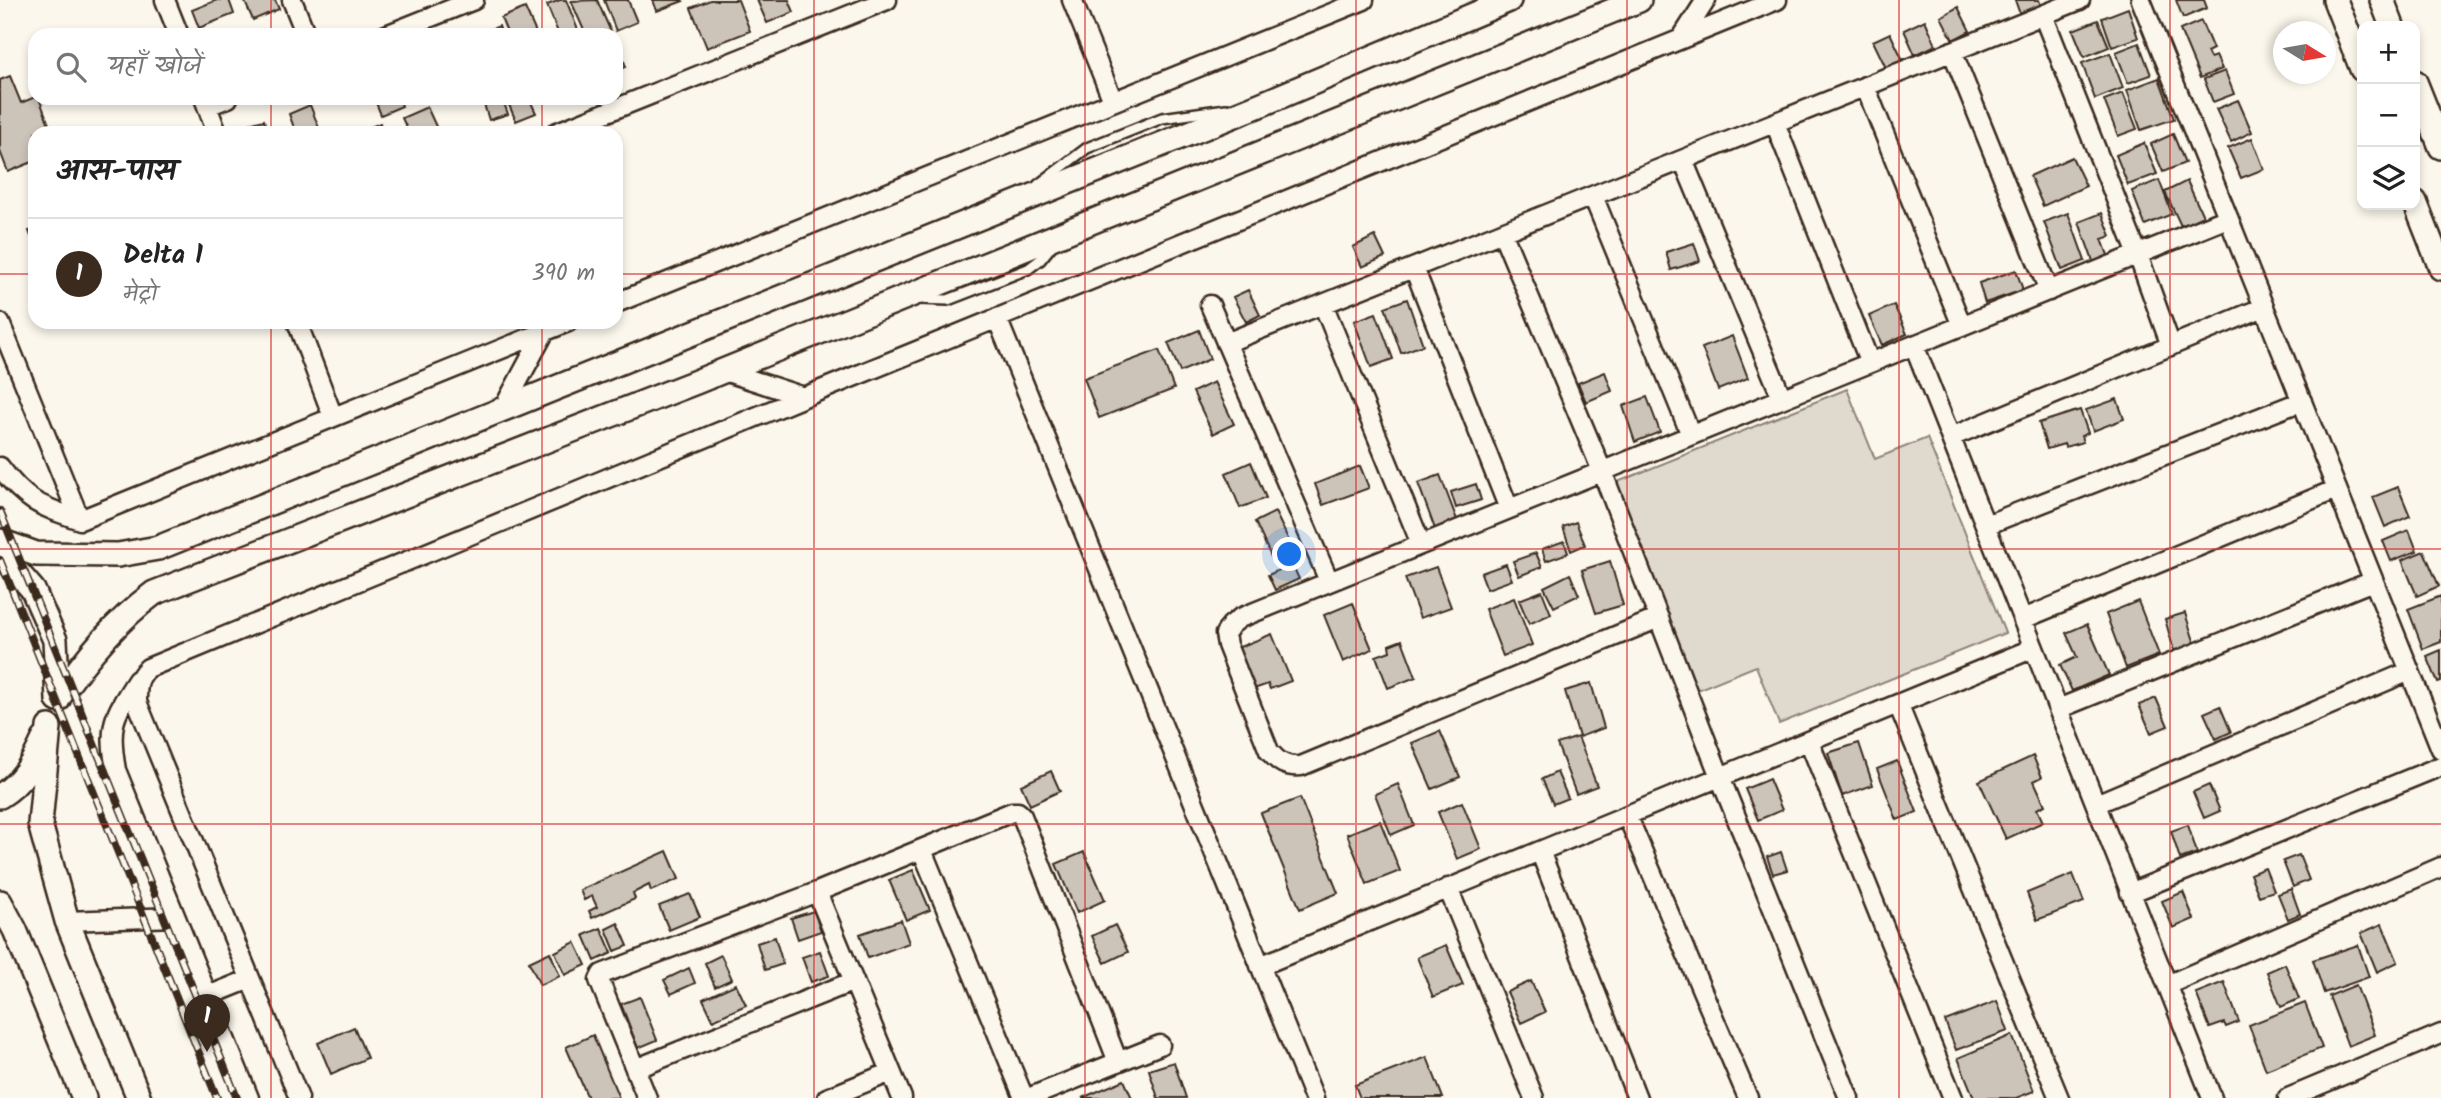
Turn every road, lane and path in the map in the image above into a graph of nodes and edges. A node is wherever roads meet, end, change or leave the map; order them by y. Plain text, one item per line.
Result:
1 (165, 0) edge
2 (292, 0) edge
3 (474, 0) edge
4 (887, 0) edge
5 (1072, 0) edge
6 (1364, 0) edge
7 (1508, 0) edge
8 (1639, 0) edge
9 (1706, 0) edge
10 (1777, 0) edge
11 (2080, 0) edge
12 (2141, 0) edge
13 (2335, 0) edge
14 (2382, 0) edge
15 (2043, 15) junction
16 (2390, 21) edge
17 (176, 28) edge
18 (303, 28) edge
19 (404, 28) edge
20 (1681, 39) junction
21 (1952, 51) junction
22 (2357, 56) edge
23 (2416, 84) edge
24 (1866, 86) junction
25 (1113, 102) junction
26 (207, 105) edge
27 (1774, 123) junction
28 (215, 126) edge
29 (572, 126) edge
30 (2441, 147) edge
31 (1683, 160) junction
32 (1593, 196) junction
33 (2418, 210) edge
34 (2228, 218) junction
35 (1502, 232) junction
36 (2138, 255) junction
37 (1414, 268) junction
38 (2441, 268) edge
39 (2049, 291) junction
40 (623, 300) edge
41 (1323, 304) junction
42 (1210, 305) dead end
43 (2264, 307) junction
44 (997, 318) junction
45 (0, 323) edge
46 (1962, 326) junction
47 (300, 329) edge
48 (550, 329) edge
49 (545, 331) junction
50 (1226, 343) junction
51 (1914, 345) junction
52 (2171, 346) junction
53 (1870, 363) junction
54 (724, 371) junction
55 (804, 397) junction
56 (1782, 398) junction
57 (2301, 401) junction
58 (503, 409) junction
59 (333, 417) junction
60 (1691, 435) junction
61 (1951, 437) junction
62 (0, 467) edge
63 (1602, 471) junction
64 (2337, 489) junction
65 (1509, 509) junction
66 (80, 520) junction
67 (1986, 525) junction
68 (0, 541) edge
69 (1421, 544) junction
70 (0, 552) edge
71 (1329, 581) junction
72 (2373, 581) junction
73 (1659, 618) junction
74 (2022, 619) junction
75 (2034, 648) junction
76 (2410, 671) junction
77 (140, 676) junction
78 (59, 697) junction
79 (1898, 704) junction
80 (2058, 709) junction
81 (50, 727) junction
82 (1809, 740) junction
83 (2441, 749) edge
84 (2441, 766) edge
85 (1720, 777) junction
86 (0, 796) edge
87 (2096, 804) junction
88 (1627, 815) junction
89 (922, 850) junction
90 (1540, 851) junction
91 (2441, 867) edge
92 (1448, 888) junction
93 (817, 892) junction
94 (2130, 893) junction
95 (0, 902) edge
96 (175, 916) junction
97 (67, 921) junction
98 (1260, 966) junction
99 (250, 979) junction
100 (854, 981) junction
101 (2167, 985) junction
102 (208, 996) junction
103 (2441, 1034) edge
104 (1160, 1045) dead end
105 (1118, 1062) junction
106 (635, 1069) junction
107 (891, 1072) junction
108 (84, 1098) edge
109 (139, 1098) edge
110 (249, 1098) edge
111 (299, 1098) edge
112 (647, 1098) edge
113 (827, 1098) edge
114 (902, 1098) edge
115 (1026, 1098) edge
116 (1314, 1098) edge
117 (1534, 1098) edge
118 (1637, 1098) edge
119 (1748, 1098) edge
120 (1849, 1098) edge
121 (1953, 1098) edge
122 (2059, 1098) edge
123 (2212, 1098) edge
124 (2288, 1098) edge

1 - 17 street
2 - 18 street
3 - 19 street
4 - 29 street
5 - 25 street
6 - 25 street
7 - 58 street
8 - 54 street
9 - 20 street
10 - 20 street
11 - 15 street
12 - 34 street
13 - 22 street
14 - 16 street
15 - 21 street
15 - 36 street
20 - 44 street
21 - 24 street
21 - 39 street
23 - 30 street
24 - 27 street
24 - 46 street
25 - 40 street
26 - 28 street
27 - 31 street
27 - 53 street
31 - 32 street
31 - 56 street
32 - 35 street
32 - 60 street
33 - 38 street
34 - 36 street
34 - 43 street
35 - 37 street
35 - 63 street
36 - 39 street
36 - 52 street
37 - 41 street
37 - 65 street
39 - 46 street
41 - 50 street
41 - 69 street
42 - 50 street
43 - 52 street
43 - 57 street
44 - 55 street
44 - 98 street
45 - 66 street
46 - 51 street
47 - 59 street
48 - 49 street
49 - 58 street
49 - 59 street
50 - 71 street
51 - 53 street
51 - 61 street
52 - 61 street
53 - 56 street
54 - 55 street
54 - 78 street
55 - 77 street
56 - 60 street
57 - 64 street
57 - 67 street
58 - 68 street
59 - 66 street
60 - 63 street
61 - 67 street
62 - 66 street
63 - 65 street
63 - 73 street
64 - 72 street
64 - 74 street
65 - 69 street
67 - 74 street
69 - 71 street
70 - 78 street
71 - 73 street
72 - 76 street
72 - 80 street
73 - 85 street
74 - 75 street
75 - 79 street
75 - 80 street
76 - 83 street
76 - 87 street
77 - 96 street
77 - 99 street
78 - 81 street
79 - 82 street
79 - 122 street
80 - 87 street
81 - 86 street
81 - 97 street
82 - 85 street
82 - 121 street
84 - 94 street
85 - 88 street
85 - 120 street
87 - 94 street
88 - 90 street
88 - 119 street
89 - 93 street
89 - 105 street
89 - 115 street
90 - 92 street
90 - 118 street
91 - 101 street
92 - 98 street
92 - 117 street
93 - 100 street
93 - 106 street
94 - 101 street
95 - 108 street
96 - 97 street
96 - 102 street
97 - 109 street
98 - 116 street
99 - 102 street
99 - 111 street
100 - 106 street
100 - 107 street
101 - 123 street
102 - 110 street
103 - 124 street
104 - 105 street
105 - 115 street
106 - 112 street
107 - 113 street
107 - 114 street

